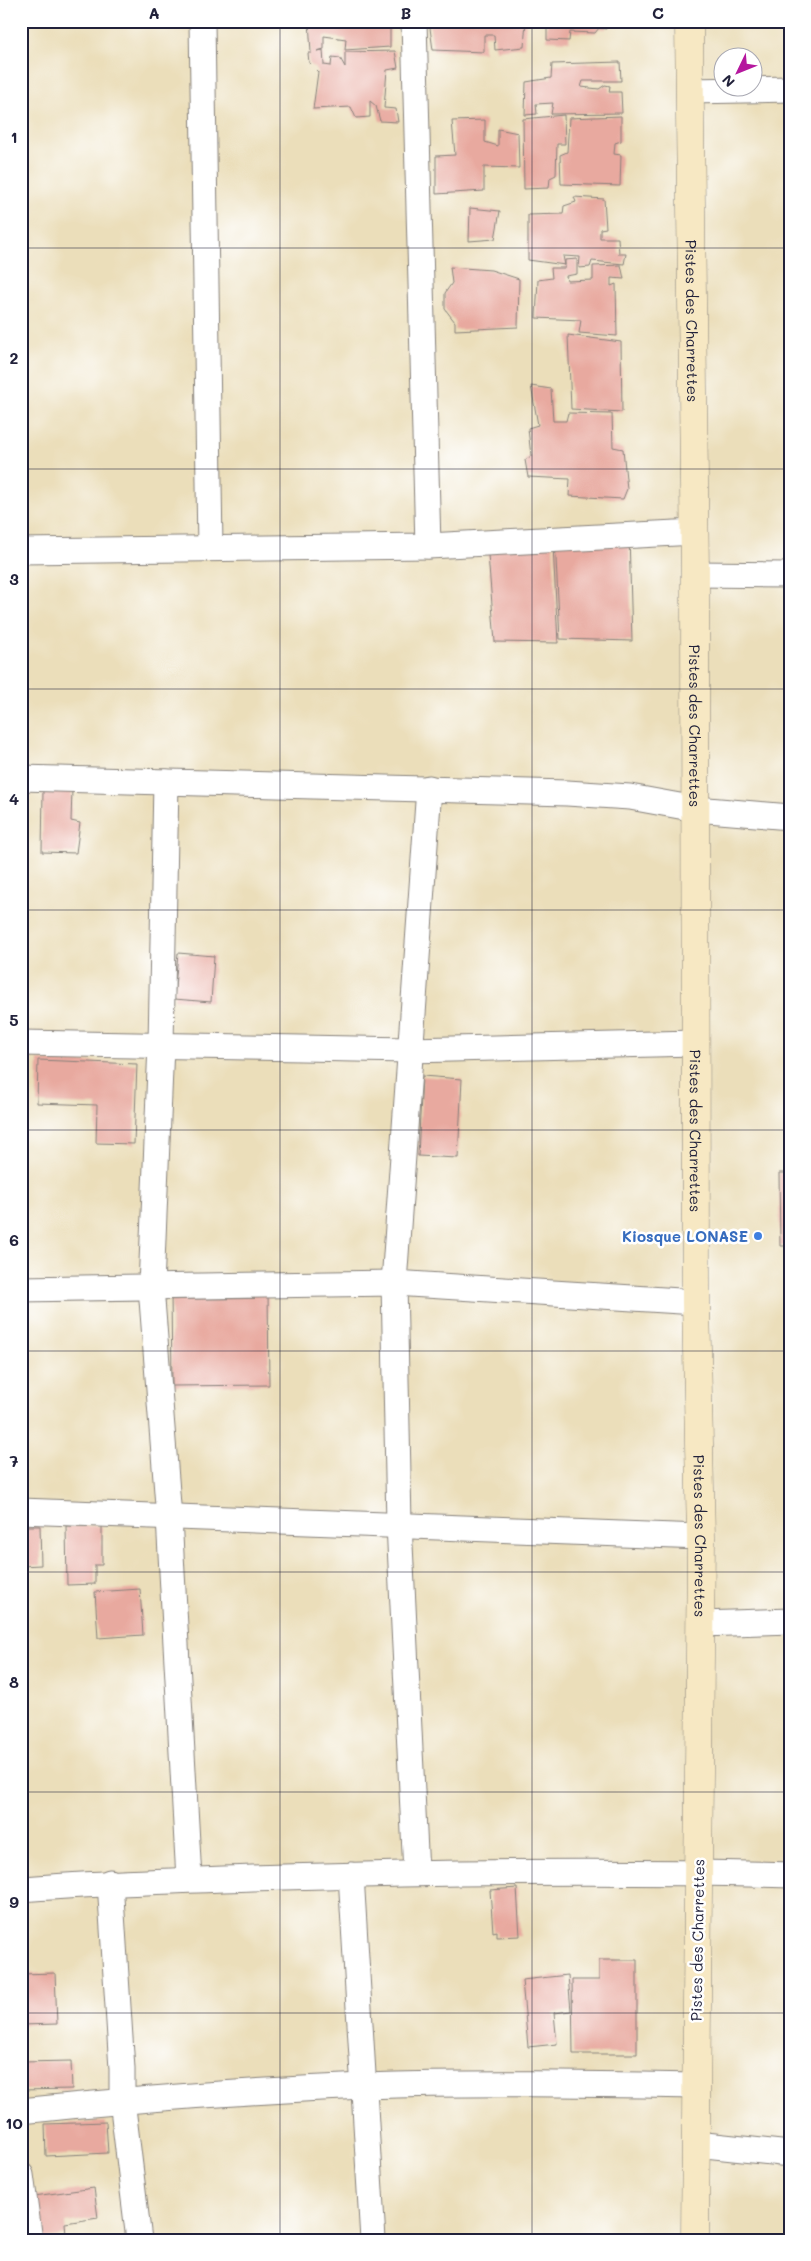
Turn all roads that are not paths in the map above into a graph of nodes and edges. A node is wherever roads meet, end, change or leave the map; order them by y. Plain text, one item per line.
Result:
1 (202, 21) edge
2 (414, 21) edge
3 (689, 21) edge
4 (790, 89) edge
5 (690, 91) junction
6 (695, 532) junction
7 (428, 546) junction
8 (210, 548) junction
9 (21, 551) edge
10 (695, 574) junction
11 (790, 575) edge
12 (21, 778) edge
13 (166, 782) junction
14 (429, 788) junction
15 (696, 809) junction
16 (790, 817) edge
17 (695, 1042) junction
18 (21, 1043) edge
19 (161, 1045) junction
20 (409, 1050) junction
21 (394, 1283) junction
22 (152, 1286) junction
23 (21, 1289) edge
24 (696, 1302) junction
25 (21, 1511) edge
26 (169, 1518) junction
27 (398, 1524) junction
28 (701, 1537) junction
29 (790, 1621) edge
30 (701, 1624) junction
31 (698, 1872) junction
32 (416, 1873) junction
33 (790, 1874) edge
34 (351, 1875) junction
35 (190, 1879) junction
36 (110, 1882) junction
37 (21, 1889) edge
38 (364, 2086) junction
39 (695, 2086) junction
40 (122, 2100) junction
41 (21, 2111) edge
42 (696, 2144) junction
43 (790, 2154) edge
44 (21, 2175) edge
45 (30, 2240) edge
46 (139, 2240) edge
47 (373, 2240) edge
48 (695, 2240) edge

1 - 8 street
2 - 7 street
3 - 5 main road, Pistes des Charrettes
4 - 5 street
5 - 6 main road, Pistes des Charrettes
6 - 7 street
6 - 10 main road, Pistes des Charrettes
7 - 8 street
8 - 9 street
10 - 11 street
10 - 15 main road, Pistes des Charrettes
12 - 13 street
13 - 14 street
13 - 19 street
14 - 15 street
14 - 20 street
15 - 16 street
15 - 17 main road, Pistes des Charrettes
17 - 20 street
17 - 24 main road, Pistes des Charrettes
18 - 19 street
19 - 20 street
19 - 22 street
20 - 21 street
21 - 22 street
21 - 24 street
21 - 27 street
22 - 23 street
22 - 26 street
24 - 28 main road, Pistes des Charrettes
25 - 26 street
26 - 27 street
26 - 35 street
27 - 28 street
27 - 32 street
28 - 30 main road, Pistes des Charrettes
29 - 30 street
30 - 31 main road, Pistes des Charrettes
31 - 32 street
31 - 33 street
31 - 39 main road, Pistes des Charrettes
32 - 34 street
34 - 35 street
34 - 38 street
35 - 36 street
36 - 37 street
36 - 40 street
38 - 39 street
38 - 40 street
38 - 47 street
39 - 42 main road, Pistes des Charrettes
40 - 41 street
40 - 46 street
42 - 43 street
42 - 48 main road, Pistes des Charrettes
44 - 45 street

